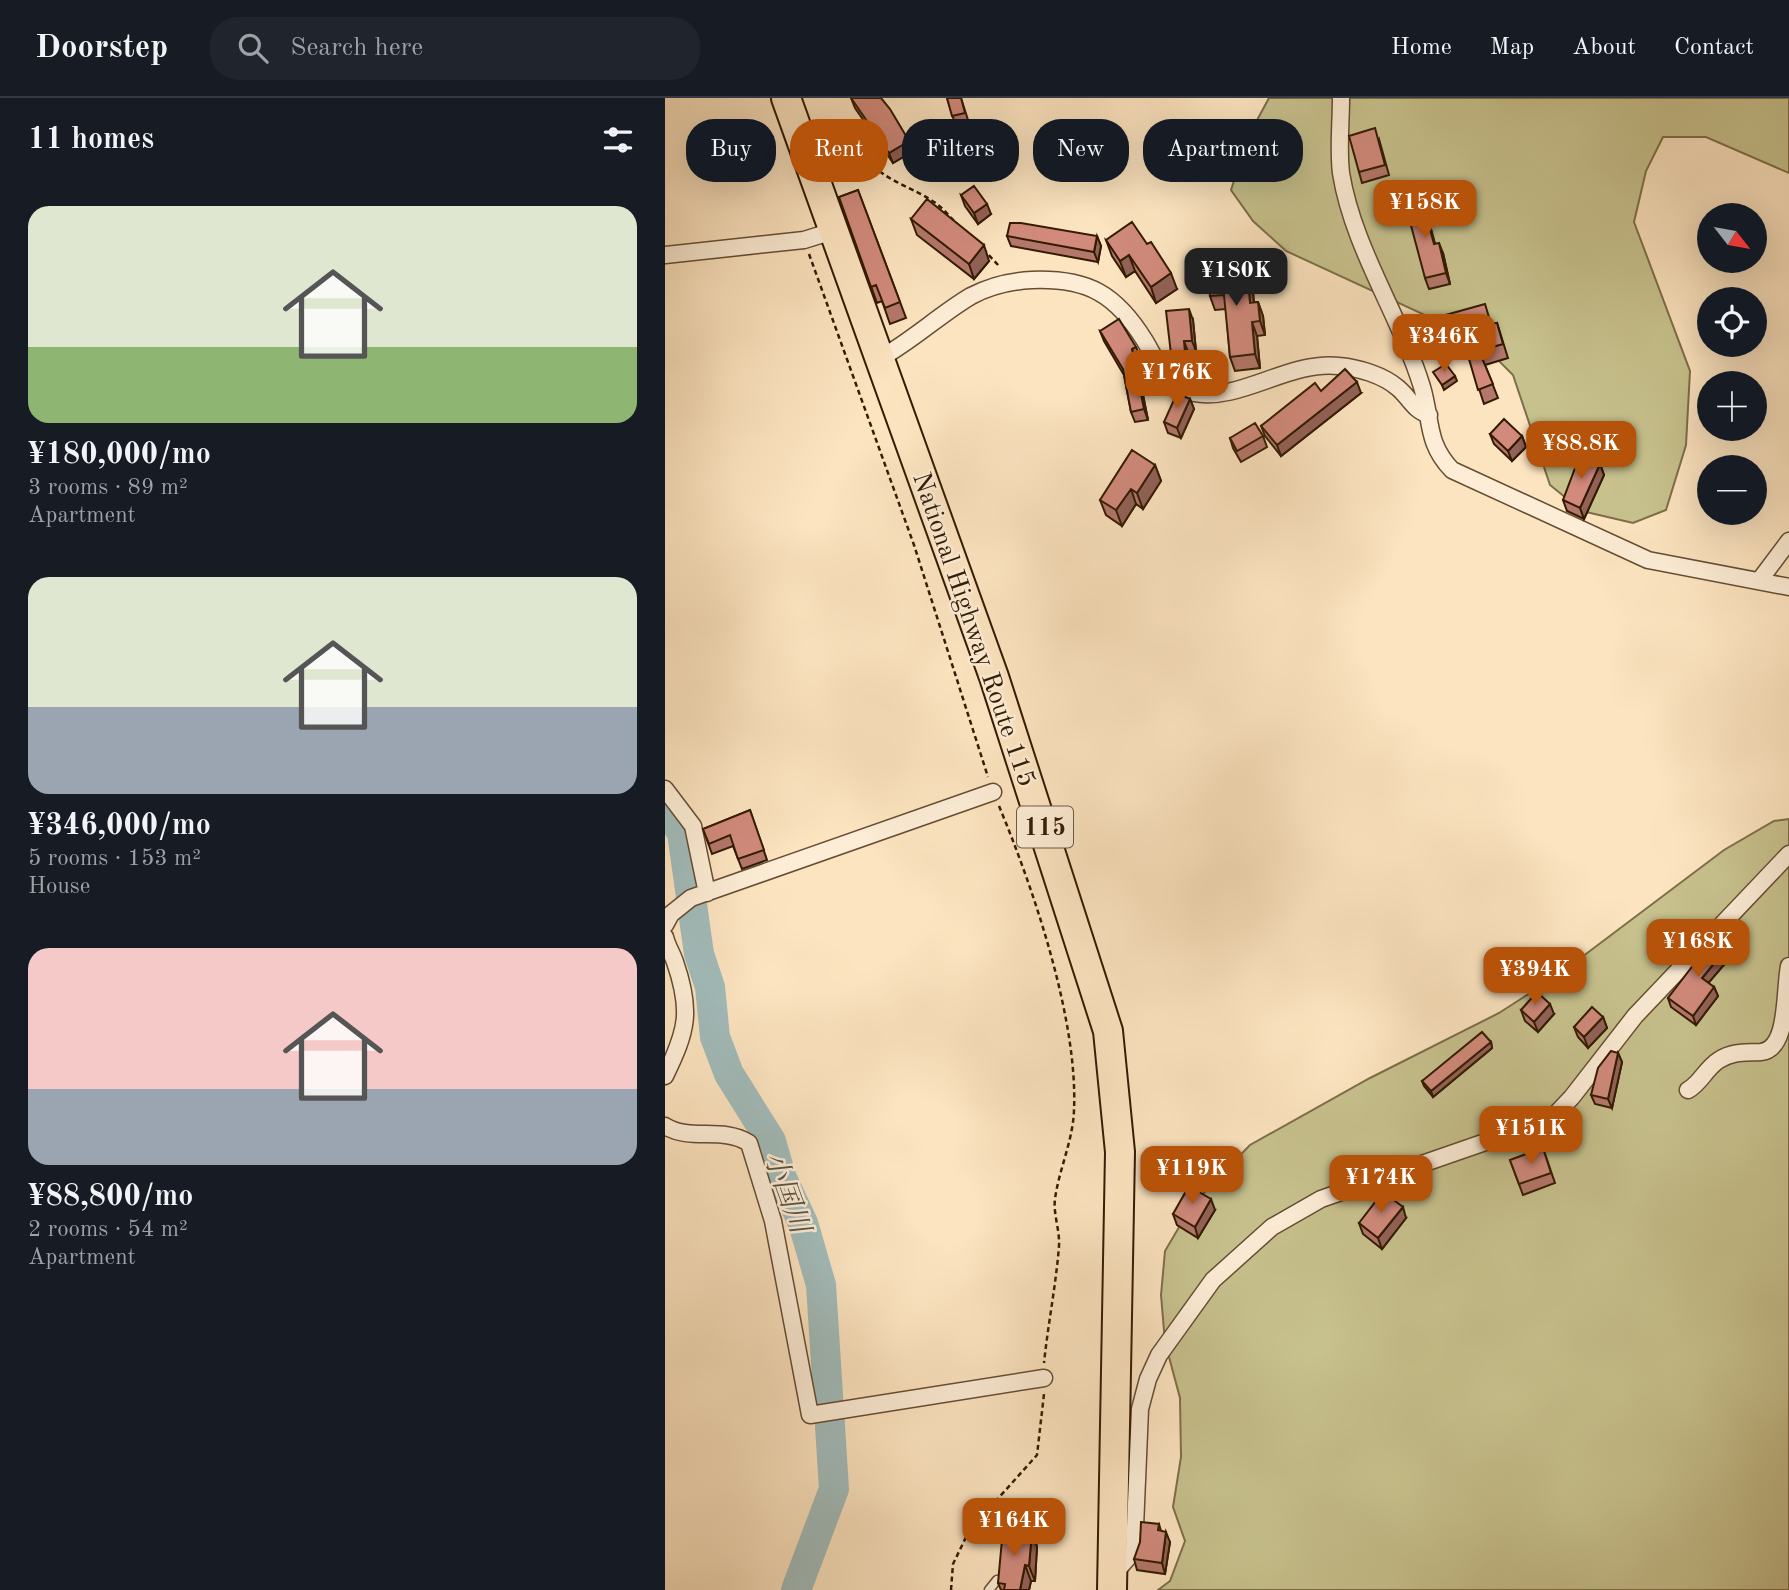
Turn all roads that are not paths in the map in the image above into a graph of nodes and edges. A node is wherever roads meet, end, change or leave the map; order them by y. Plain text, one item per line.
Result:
1 (786, 98) edge
2 (1341, 98) edge
3 (833, 231) junction
4 (665, 255) edge
5 (879, 359) junction
6 (1429, 415) junction
7 (1789, 541) edge
8 (1759, 581) junction
9 (1789, 587) edge
10 (665, 789) edge
11 (993, 792) road end
12 (1789, 854) edge
13 (707, 893) junction
14 (665, 925) edge
15 (665, 937) edge
16 (1789, 966) edge
17 (665, 1076) edge
18 (1688, 1090) dead end
19 (665, 1126) edge
20 (1044, 1378) road end
21 (997, 1580) edge
22 (1112, 1583) edge
23 (989, 1590) edge

1 - 3 highway, National Highway Route 115 / 115
2 - 6 street
3 - 4 street
3 - 5 highway, National Highway Route 115 / 115
5 - 6 street
5 - 22 highway, National Highway Route 115 / 115
6 - 8 street
7 - 8 street
8 - 9 street
10 - 13 street
11 - 13 street
12 - 22 street
13 - 14 street
15 - 17 street
16 - 18 street
19 - 20 street
21 - 23 lane

